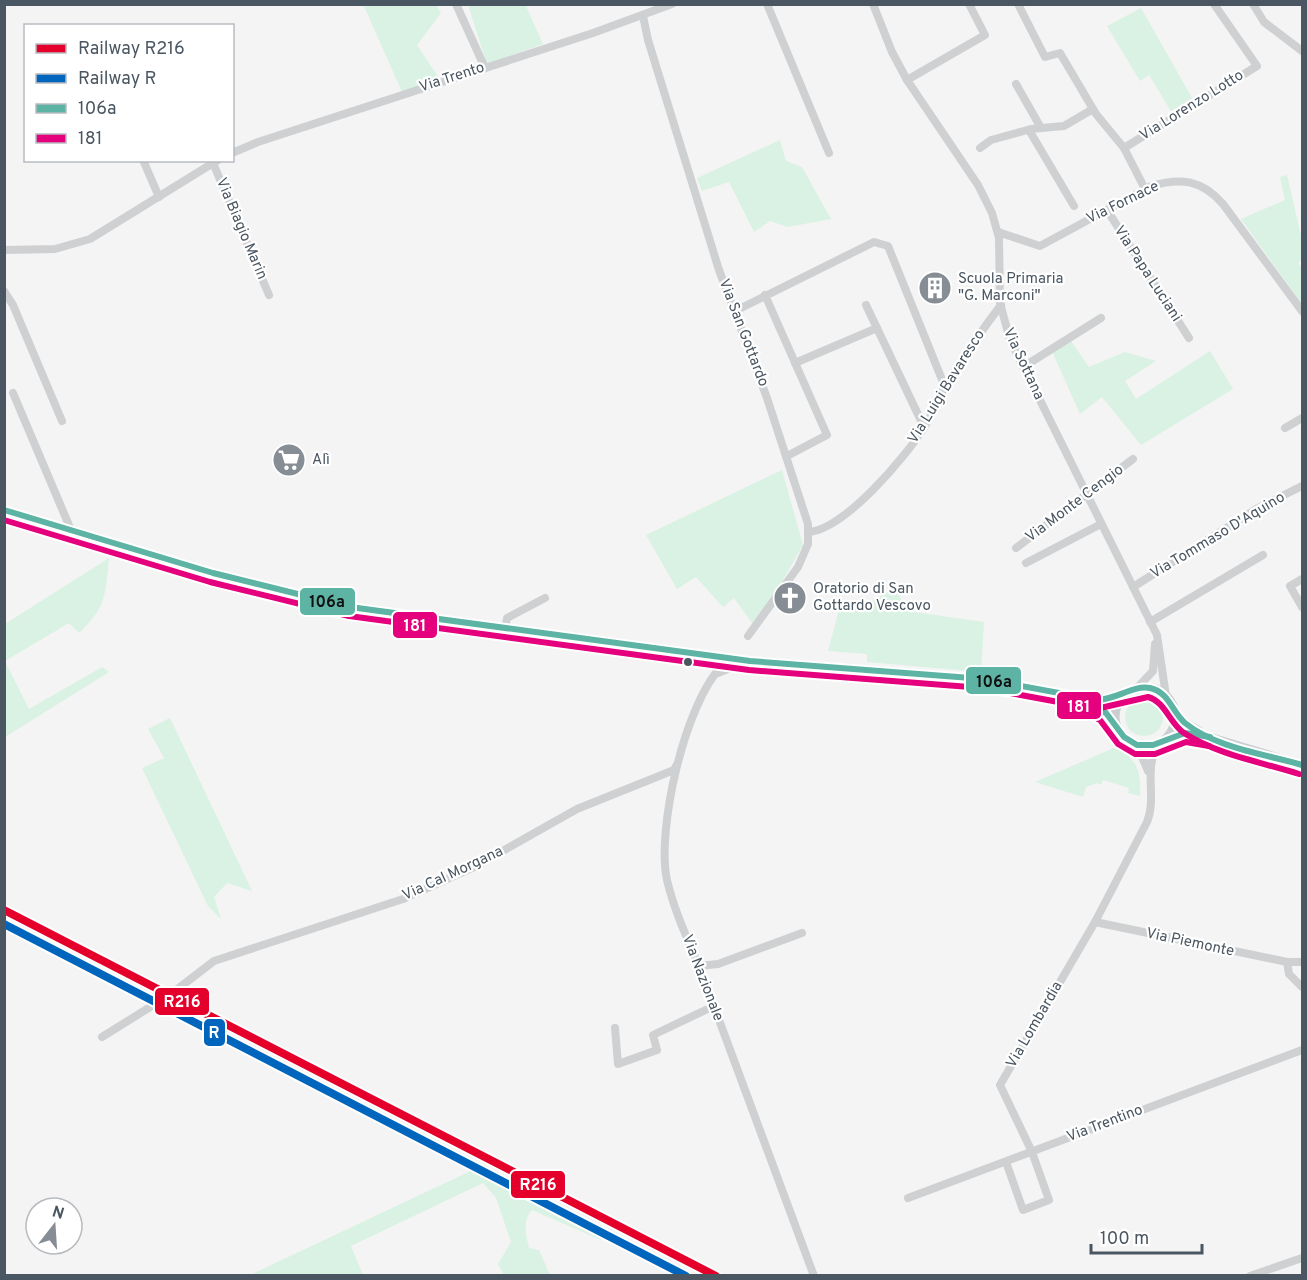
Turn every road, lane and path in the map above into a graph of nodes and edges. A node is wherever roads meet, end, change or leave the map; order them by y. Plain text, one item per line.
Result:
1 (456, 4) edge
2 (672, 4) edge
3 (767, 4) edge
4 (873, 4) edge
5 (969, 4) edge
6 (1018, 4) edge
7 (1214, 4) edge
8 (1253, 4) edge
9 (648, 11) edge
10 (1302, 51) edge
11 (485, 68) junction
12 (907, 80) junction
13 (1016, 84) dead end
14 (1094, 109) junction
15 (1041, 128) junction
16 (1029, 130) junction
17 (980, 148) dead end
18 (1124, 148) junction
19 (234, 152) edge
20 (829, 153) dead end
21 (143, 162) edge
22 (216, 162) edge
23 (1145, 189) junction
24 (159, 197) junction
25 (1074, 206) dead end
26 (1107, 210) junction
27 (998, 232) junction
28 (4, 250) edge
29 (4, 291) edge
30 (269, 295) dead end
31 (765, 295) junction
32 (866, 305) dead end
33 (1001, 305) junction
34 (735, 311) junction
35 (1302, 311) edge
36 (1101, 318) dead end
37 (877, 328) junction
38 (1189, 338) dead end
39 (795, 363) junction
40 (1023, 366) junction
41 (945, 387) junction
42 (13, 393) dead end
43 (1302, 418) edge
44 (62, 421) dead end
45 (924, 427) junction
46 (1285, 428) dead end
47 (787, 456) junction
48 (1133, 459) dead end
49 (1302, 486) edge
50 (1086, 494) junction
51 (4, 510) edge
52 (1101, 524) junction
53 (71, 530) junction
54 (808, 532) junction
55 (1016, 548) dead end
56 (1263, 555) dead end
57 (1026, 563) dead end
58 (1302, 579) edge
59 (1133, 587) junction
60 (545, 598) dead end
61 (1302, 607) edge
62 (1151, 623) junction
63 (505, 629) junction
64 (748, 636) dead end
65 (721, 657) junction
66 (750, 661) junction
67 (713, 675) junction
68 (1137, 688) junction
69 (1126, 694) junction
70 (1166, 696) junction
71 (1075, 697) junction
72 (1173, 707) junction
73 (1116, 724) junction
74 (1210, 736) junction
75 (1162, 741) junction
76 (1130, 742) junction
77 (678, 762) junction
78 (1302, 765) edge
79 (1150, 779) junction
80 (1095, 922) junction
81 (802, 933) dead end
82 (1287, 962) junction
83 (1302, 962) edge
84 (699, 966) junction
85 (1302, 987) edge
86 (714, 1006) junction
87 (615, 1028) dead end
88 (102, 1037) dead end
89 (1302, 1050) edge
90 (1032, 1152) junction
91 (1006, 1162) junction
92 (908, 1198) dead end
93 (1302, 1258) edge
94 (814, 1275) edge
95 (1250, 1275) edge

1 - 11 street
2 - 9 street, Via Trento
3 - 20 street
4 - 12 street, Via Sottana
5 - 12 street
6 - 14 street
7 - 18 street, Via Lorenzo Lotto
8 - 10 street
9 - 11 street, Via Trento
9 - 34 street, Via San Gottardo
11 - 19 street, Via Trento
12 - 27 street, Via Sottana
13 - 15 street
14 - 15 street
14 - 18 street
15 - 16 street
16 - 17 street
16 - 25 street
18 - 23 street
21 - 24 street
22 - 24 street
22 - 30 street, Via Biagio Marin
23 - 26 street, Via Fornace
23 - 35 street, Via Fornace
24 - 28 street
26 - 27 street, Via Fornace
26 - 38 street, Via Papa Luciani
27 - 33 street, Via Sottana
29 - 44 street
31 - 34 street
31 - 39 street
31 - 41 street
32 - 37 street
33 - 40 street, Via Sottana
33 - 41 street, Via Luigi Bavaresco
34 - 47 street, Via San Gottardo
36 - 40 street
37 - 39 street
37 - 45 street
39 - 47 street
40 - 50 street, Via Sottana
41 - 45 street, Via Luigi Bavaresco
42 - 53 street
43 - 46 street
45 - 54 street, Via Luigi Bavaresco
47 - 54 street, Via San Gottardo
48 - 50 street, Via Monte Cengio
49 - 59 street, Via Tommaso D'Aquino
50 - 52 street, Via Sottana
50 - 55 street, Via Monte Cengio
51 - 53 main road
52 - 57 street
52 - 59 street, Via Sottana
53 - 63 main road
54 - 64 street, Via San Gottardo
56 - 62 street
58 - 61 street
59 - 62 street, Via Sottana
60 - 63 street
62 - 68 street, Via Sottana
62 - 70 street, Via Sottana
63 - 65 main road
65 - 66 main road
65 - 67 street, Via Nazionale
66 - 67 street
66 - 71 main road
67 - 77 street, Via Nazionale
68 - 69 main road
68 - 70 main road
69 - 71 main road
69 - 73 main road
70 - 72 main road
71 - 73 main road
72 - 74 main road
72 - 75 main road
73 - 76 main road
74 - 75 main road
74 - 78 main road
75 - 76 main road
75 - 79 street, Via Lombardia
76 - 79 street, Via Lombardia
77 - 84 street, Via Nazionale
77 - 88 street, Via Cal Morgana
79 - 80 street, Via Lombardia
80 - 82 street, Via Piemonte
80 - 90 street, Via Lombardia
81 - 84 street
82 - 83 street, Via Piemonte
82 - 85 street
84 - 86 street, Via Nazionale
86 - 87 street
86 - 94 street, Via Nazionale
89 - 90 street, Via Trentino
90 - 91 street, Via Trentino
90 - 91 street, Via Lombardia
91 - 92 street, Via Trentino
93 - 95 street

